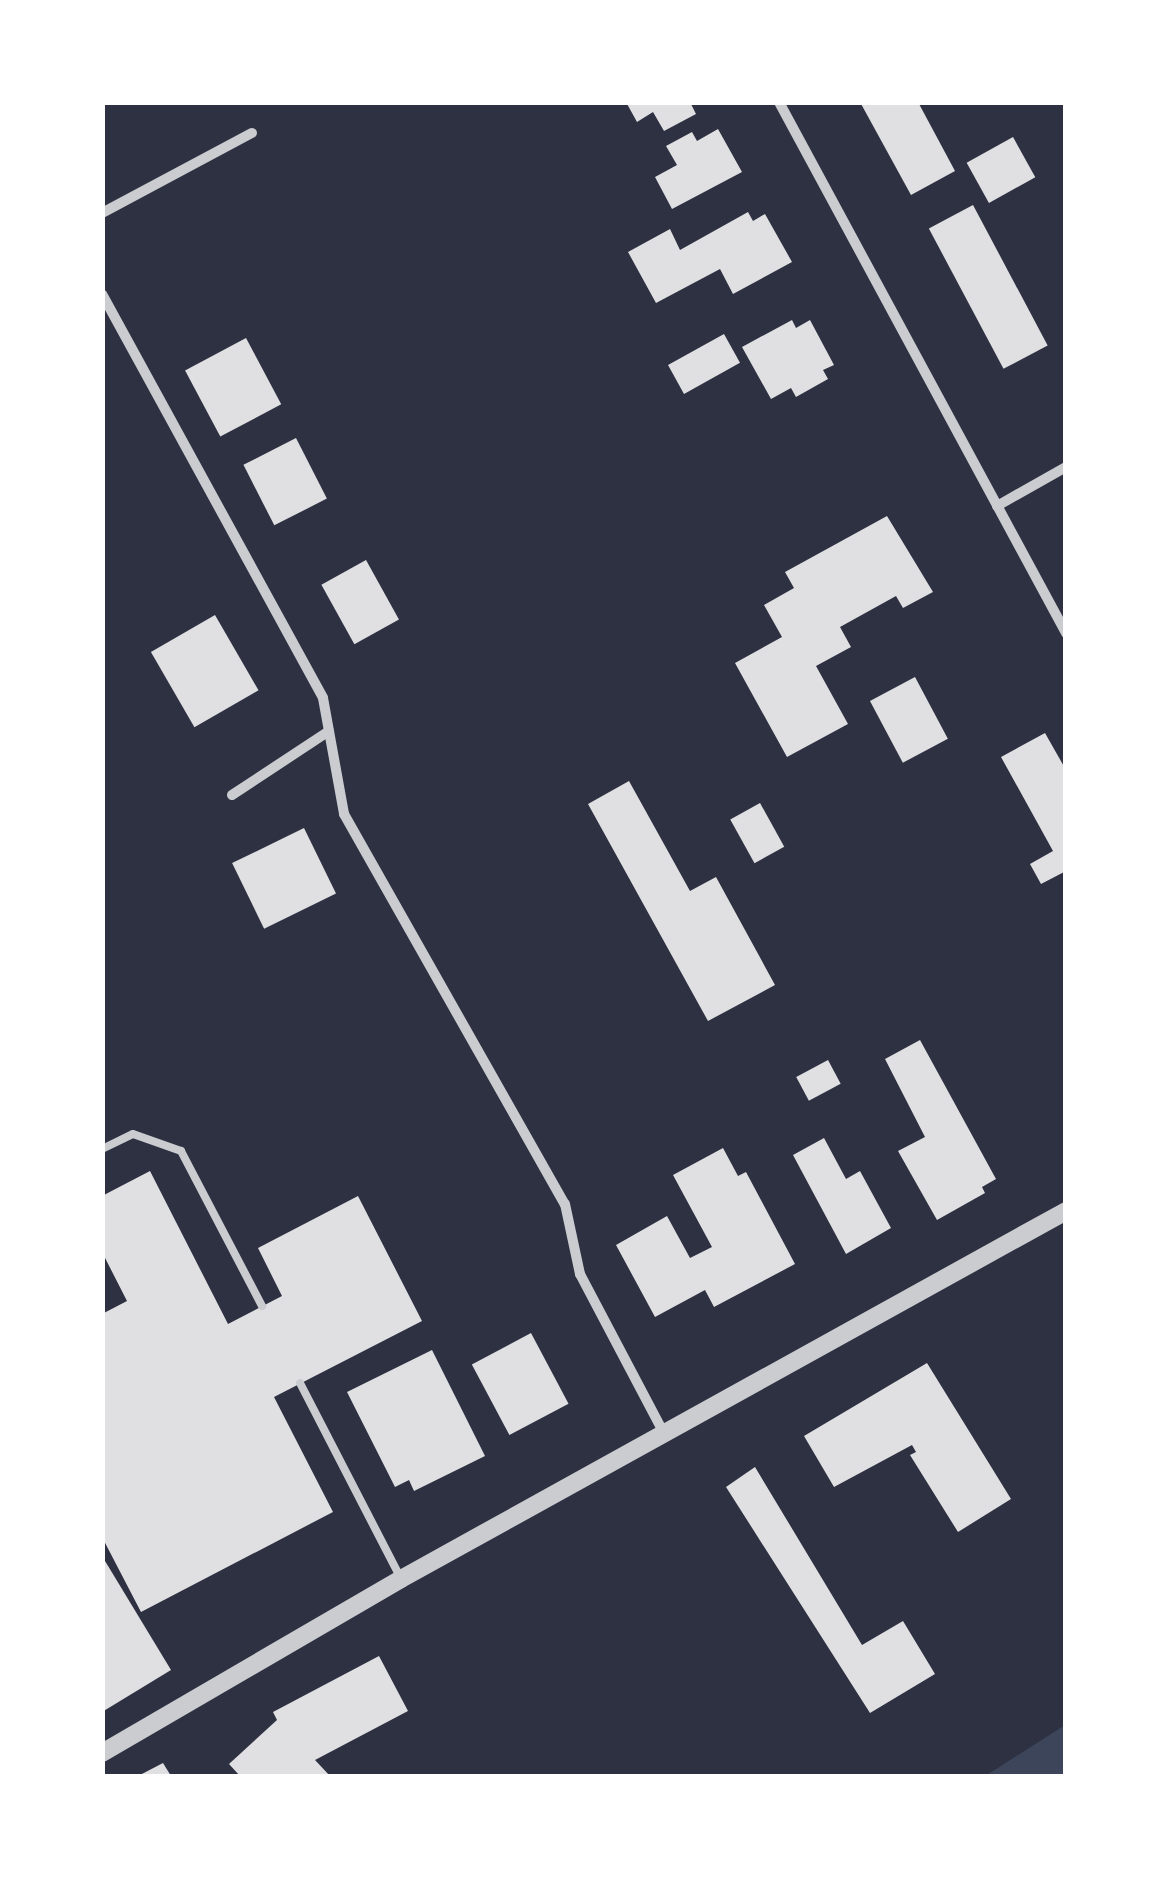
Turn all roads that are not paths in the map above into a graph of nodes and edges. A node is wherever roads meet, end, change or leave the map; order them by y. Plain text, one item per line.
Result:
1 (779, 102) edge
2 (252, 133) dead end
3 (102, 212) edge
4 (102, 294) edge
5 (1066, 468) edge
6 (997, 506) junction
7 (1066, 633) edge
8 (328, 731) junction
9 (232, 794) dead end
10 (102, 1149) edge
11 (1066, 1211) edge
12 (262, 1306) dead end
13 (300, 1383) dead end
14 (664, 1433) junction
15 (401, 1579) junction
16 (102, 1754) edge

1 - 6 street
2 - 3 street
4 - 8 street
5 - 6 street
6 - 7 street
8 - 9 street
8 - 14 street
10 - 12 lane
11 - 14 street
13 - 15 lane
14 - 15 street
15 - 16 street

